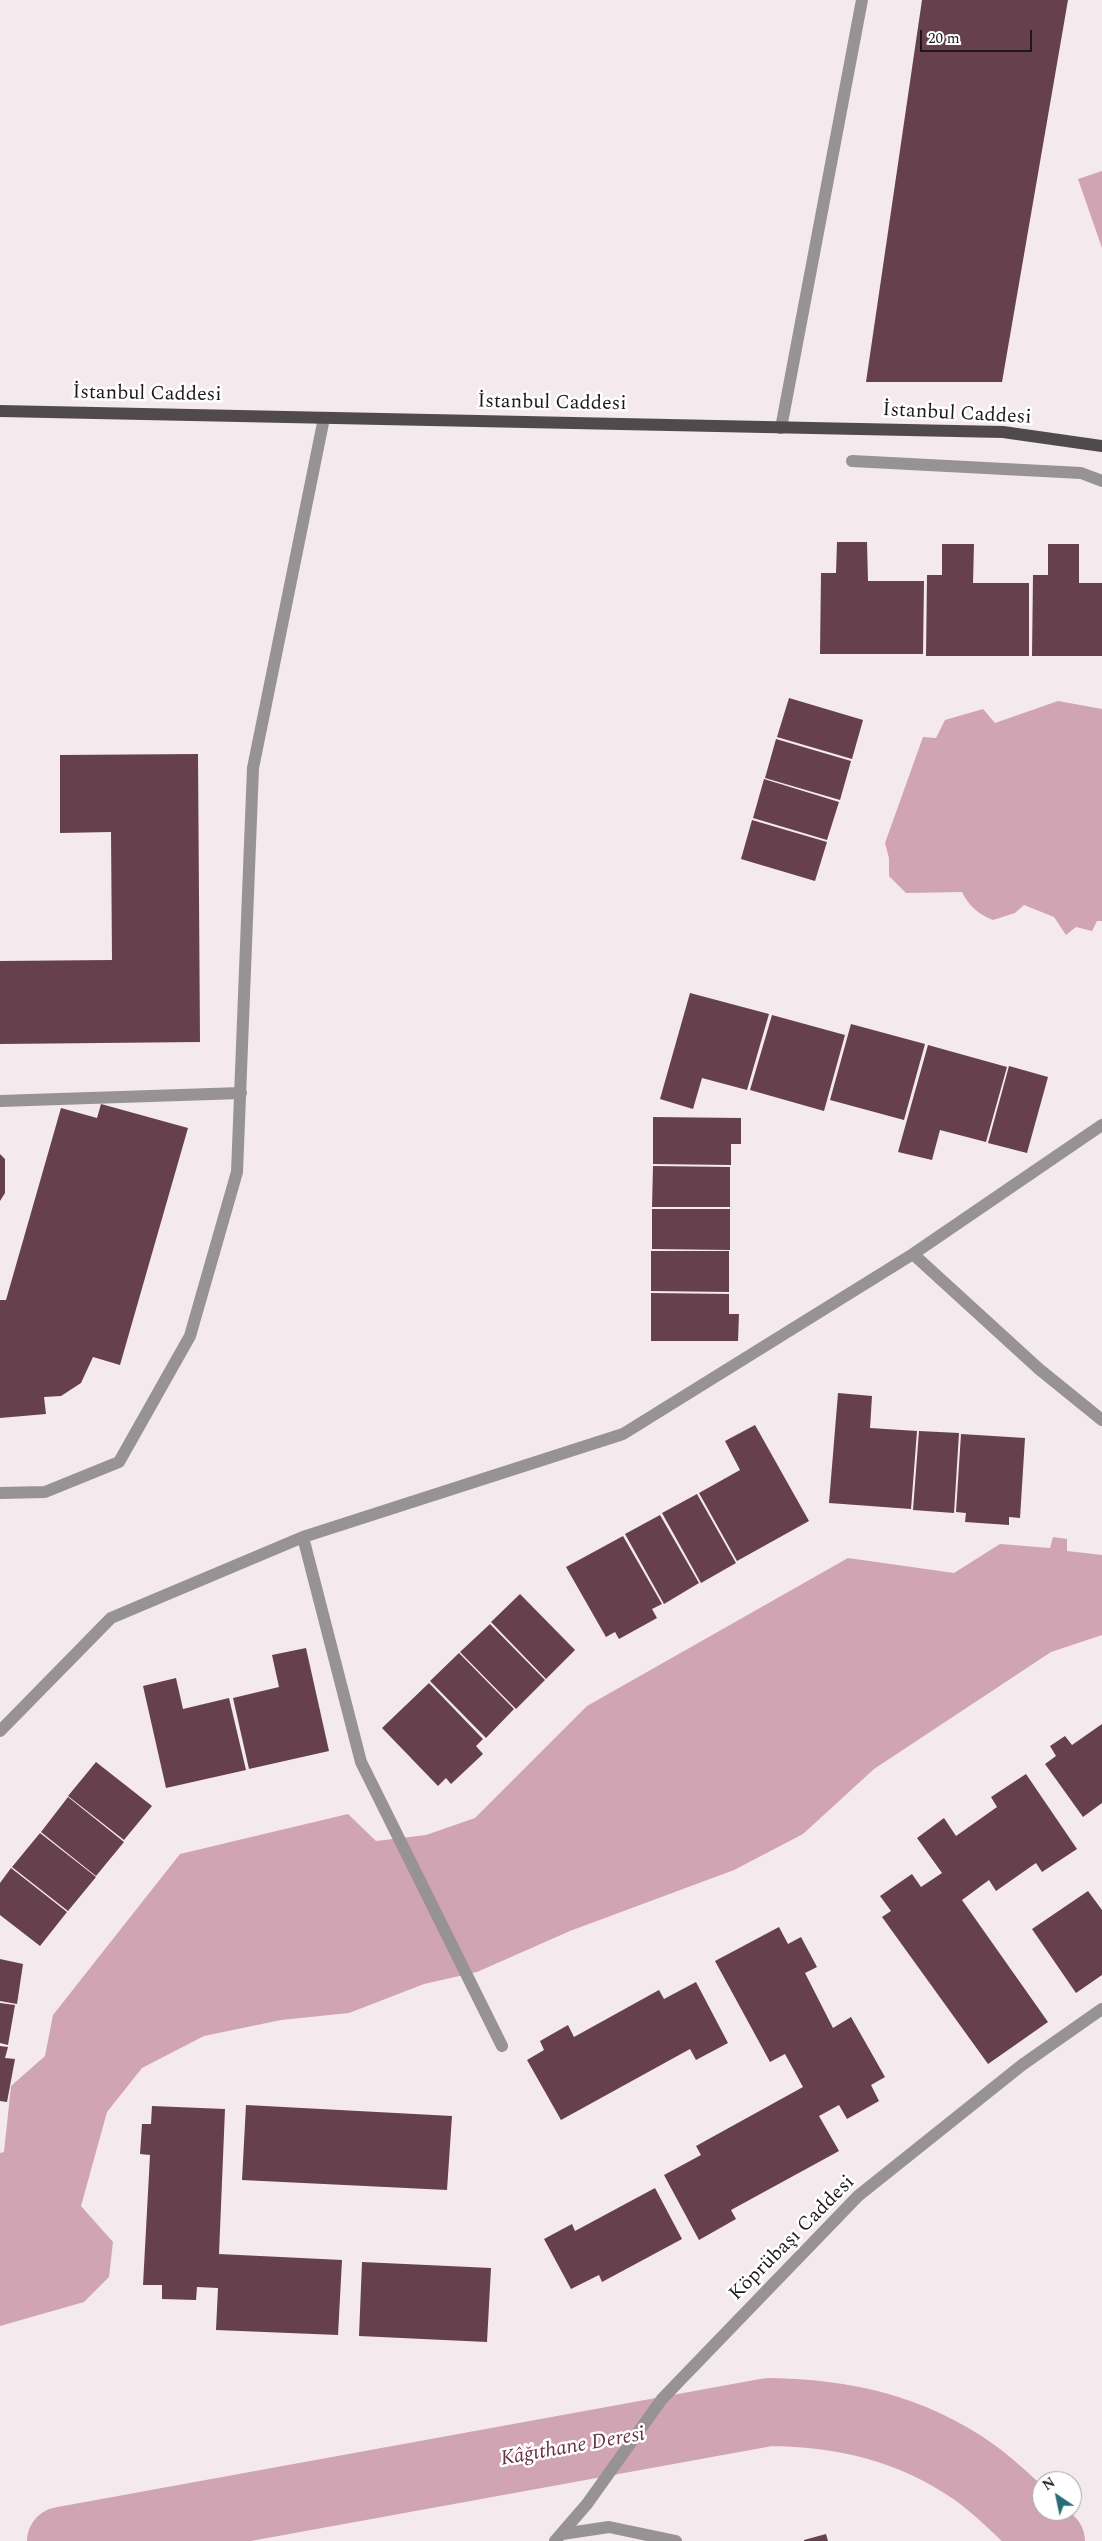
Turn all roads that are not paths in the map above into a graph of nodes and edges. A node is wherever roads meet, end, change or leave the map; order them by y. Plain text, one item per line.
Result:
1 (862, 0) edge
2 (0, 411) edge
3 (324, 418) junction
4 (781, 428) junction
5 (1102, 446) edge
6 (852, 461) dead end
7 (1102, 481) edge
8 (241, 1093) junction
9 (0, 1102) edge
10 (1102, 1125) edge
11 (912, 1254) junction
12 (1102, 1420) edge
13 (0, 1494) edge
14 (303, 1537) junction
15 (0, 1731) edge
16 (1102, 2009) edge
17 (502, 2046) dead end
18 (558, 2537) edge
19 (676, 2541) edge

1 - 4 street
2 - 3 main road, İstanbul Caddesi
3 - 4 main road, İstanbul Caddesi
3 - 8 street
4 - 5 main road, İstanbul Caddesi
6 - 7 street
8 - 9 street
8 - 13 street
10 - 11 street
11 - 12 street
11 - 14 street
14 - 15 street
14 - 17 street
16 - 18 street, Köprübaşı Caddesi
18 - 19 street

